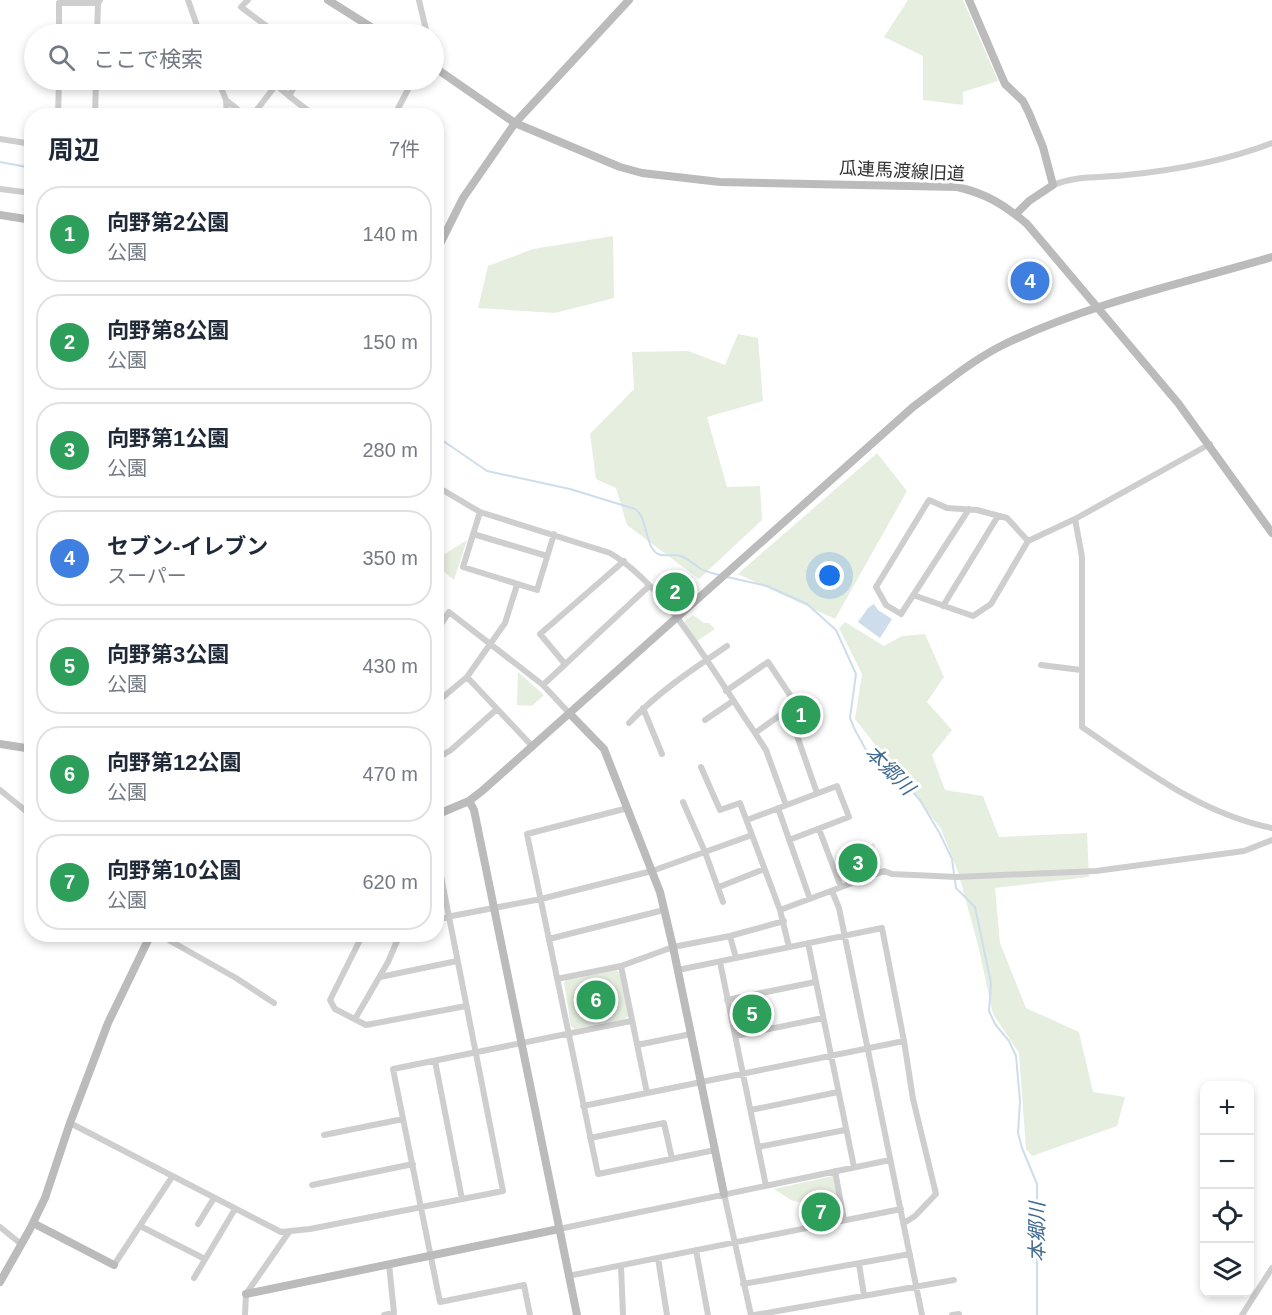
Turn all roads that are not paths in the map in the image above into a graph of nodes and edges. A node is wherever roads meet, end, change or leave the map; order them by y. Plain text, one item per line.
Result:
1 (188, 0) edge
2 (248, 0) edge
3 (328, 0) edge
4 (419, 0) edge
5 (629, 0) edge
6 (969, 0) edge
7 (99, 1) edge
8 (79, 2) edge
9 (59, 24) edge
10 (98, 24) edge
11 (196, 24) edge
12 (260, 24) edge
13 (366, 24) edge
14 (425, 24) edge
15 (444, 72) edge
16 (59, 90) edge
17 (96, 90) edge
18 (222, 90) edge
19 (272, 90) edge
20 (282, 90) edge
21 (293, 90) edge
22 (408, 90) edge
23 (290, 96) junction
24 (226, 100) junction
25 (58, 108) edge
26 (95, 108) edge
27 (226, 108) edge
28 (236, 108) edge
29 (258, 108) edge
30 (301, 108) edge
31 (398, 108) edge
32 (515, 123) junction
33 (0, 139) edge
34 (24, 143) edge
35 (1272, 143) edge
36 (1053, 185) junction
37 (0, 189) edge
38 (24, 193) edge
39 (1016, 214) junction
40 (0, 215) edge
41 (24, 219) edge
42 (444, 236) edge
43 (1272, 257) edge
44 (1098, 307) junction
45 (1210, 444) junction
46 (444, 491) edge
47 (969, 509) junction
48 (480, 512) junction
49 (998, 516) junction
50 (1075, 519) junction
51 (1272, 533) edge
52 (473, 534) junction
53 (554, 534) junction
54 (1028, 541) junction
55 (547, 556) junction
56 (624, 561) junction
57 (517, 585) junction
58 (649, 586) junction
59 (913, 595) junction
60 (943, 606) junction
61 (677, 618) junction
62 (444, 620) edge
63 (490, 644) junction
64 (727, 646) dead end
65 (706, 660) junction
66 (565, 664) junction
67 (1041, 665) dead end
68 (1081, 670) junction
69 (467, 677) junction
70 (543, 685) junction
71 (726, 691) junction
72 (444, 696) edge
73 (733, 701) junction
74 (643, 708) junction
75 (497, 709) junction
76 (788, 710) junction
77 (570, 714) junction
78 (705, 720) dead end
79 (629, 723) dead end
80 (755, 732) junction
81 (0, 744) edge
82 (533, 747) junction
83 (24, 748) edge
84 (444, 754) edge
85 (662, 754) dead end
86 (701, 767) dead end
87 (0, 790) edge
88 (818, 793) junction
89 (469, 801) junction
90 (683, 801) dead end
91 (786, 805) junction
92 (628, 808) junction
93 (778, 808) junction
94 (24, 810) edge
95 (444, 812) edge
96 (747, 820) junction
97 (1272, 828) edge
98 (819, 829) junction
99 (752, 835) junction
100 (789, 840) junction
101 (1272, 840) edge
102 (705, 852) junction
103 (764, 869) junction
104 (652, 871) junction
105 (719, 887) junction
106 (841, 887) junction
107 (832, 891) junction
108 (444, 892) edge
109 (541, 899) junction
110 (810, 899) junction
111 (723, 902) dead end
112 (495, 908) junction
113 (664, 910) junction
114 (780, 910) junction
115 (449, 917) junction
116 (444, 918) edge
117 (784, 921) junction
118 (730, 936) junction
119 (844, 936) junction
120 (549, 939) junction
121 (147, 942) edge
122 (172, 942) edge
123 (359, 942) edge
124 (396, 942) edge
125 (808, 943) junction
126 (673, 947) junction
127 (789, 947) junction
128 (736, 958) junction
129 (458, 961) junction
130 (720, 962) junction
131 (621, 966) junction
132 (678, 970) junction
133 (380, 977) junction
134 (557, 980) junction
135 (815, 982) junction
136 (727, 1000) junction
137 (274, 1004) dead end
138 (466, 1006) junction
139 (823, 1018) junction
140 (355, 1019) junction
141 (631, 1021) junction
142 (691, 1034) junction
143 (568, 1035) junction
144 (735, 1036) junction
145 (904, 1041) junction
146 (522, 1044) junction
147 (637, 1045) junction
148 (867, 1048) junction
149 (476, 1053) junction
150 (831, 1055) junction
151 (435, 1062) junction
152 (743, 1073) junction
153 (701, 1082) junction
154 (838, 1092) junction
155 (647, 1093) junction
156 (584, 1106) junction
157 (750, 1110) junction
158 (403, 1119) junction
159 (70, 1123) junction
160 (845, 1130) junction
161 (324, 1135) dead end
162 (590, 1138) junction
163 (758, 1147) junction
164 (715, 1150) junction
165 (672, 1159) junction
166 (891, 1160) junction
167 (412, 1164) junction
168 (854, 1167) junction
169 (835, 1171) junction
170 (172, 1177) junction
171 (312, 1185) dead end
172 (766, 1186) junction
173 (724, 1194) junction
174 (214, 1198) junction
175 (462, 1199) junction
176 (422, 1208) junction
177 (235, 1209) junction
178 (901, 1209) junction
179 (844, 1220) junction
180 (33, 1223) junction
181 (904, 1223) junction
182 (198, 1224) dead end
183 (140, 1226) junction
184 (0, 1227) edge
185 (559, 1229) junction
186 (289, 1232) junction
187 (734, 1242) junction
188 (21, 1244) junction
189 (696, 1250) junction
190 (910, 1254) junction
191 (430, 1255) junction
192 (658, 1258) junction
193 (205, 1260) junction
194 (389, 1264) junction
195 (859, 1264) junction
196 (114, 1265) joint
197 (621, 1266) junction
198 (1272, 1268) edge
199 (568, 1276) junction
200 (194, 1278) dead end
201 (954, 1280) dead end
202 (0, 1282) edge
203 (743, 1284) junction
204 (916, 1287) junction
205 (246, 1294) junction
206 (864, 1295) junction
207 (788, 1312) edge
208 (245, 1315) edge
209 (384, 1315) edge
210 (530, 1315) edge
211 (577, 1315) edge
212 (623, 1315) edge
213 (667, 1315) edge
214 (708, 1315) edge
215 (751, 1315) edge
216 (755, 1315) edge
217 (922, 1315) edge
218 (1242, 1315) edge

1 - 11 street
2 - 12 street
3 - 13 street
4 - 14 street
5 - 32 street
6 - 36 street
7 - 8 street
7 - 10 street
8 - 9 street
15 - 32 street, 瓜連馬渡線旧道
16 - 25 street
17 - 26 street
18 - 24 street
19 - 29 street
20 - 23 street
21 - 23 street
22 - 31 street
23 - 30 street
24 - 27 street
24 - 28 street
32 - 39 street, 瓜連馬渡線旧道
32 - 42 street
33 - 34 street
35 - 36 street
36 - 39 street
37 - 38 street
39 - 44 street, 瓜連馬渡線旧道
40 - 41 street
43 - 44 street
44 - 45 street, 瓜連馬渡線旧道
44 - 61 street
45 - 50 street
45 - 51 street, 瓜連馬渡線旧道
46 - 48 street
47 - 49 street
47 - 59 street
47 - 59 street
48 - 52 street
48 - 53 street
49 - 54 street
49 - 60 street
50 - 54 street
50 - 68 street
52 - 55 street
52 - 57 street
53 - 55 street
53 - 56 street
54 - 60 street
55 - 57 street
56 - 58 street
56 - 66 street
57 - 63 street
58 - 61 street
58 - 66 street
59 - 60 street
61 - 65 street
61 - 77 street
62 - 63 street
63 - 69 street
63 - 70 street
64 - 65 street
65 - 71 street
65 - 74 street
66 - 70 street
67 - 68 street
68 - 97 street
69 - 72 street
69 - 75 street
70 - 77 street
71 - 73 street
71 - 76 street
73 - 78 street
73 - 80 street
74 - 79 street
74 - 85 street
75 - 82 street
75 - 84 street
76 - 80 street
76 - 88 street
77 - 82 street
77 - 92 street
80 - 91 street
81 - 83 street
82 - 89 street
86 - 96 street
87 - 94 street
88 - 91 street
88 - 98 street
89 - 95 street
89 - 112 street
90 - 102 street
91 - 93 street
92 - 104 street
92 - 109 street
93 - 96 street
93 - 100 street
96 - 99 street
98 - 100 street
98 - 106 street
99 - 102 street
99 - 103 street
100 - 110 street
101 - 106 street
102 - 104 street
102 - 105 street
103 - 105 street
103 - 114 street
104 - 109 street
104 - 113 street
105 - 111 street
106 - 107 street
107 - 110 street
107 - 119 street
108 - 115 street
109 - 112 street
109 - 120 street
110 - 114 street
112 - 115 street
112 - 146 street
113 - 120 street
113 - 126 street
114 - 117 street
115 - 116 street
115 - 129 street
117 - 118 street
117 - 127 street
118 - 126 street
118 - 128 street
119 - 125 street
119 - 145 street
119 - 148 street
120 - 134 street
121 - 159 street
122 - 137 street
123 - 140 street
124 - 133 street
125 - 127 street
125 - 135 street
126 - 131 street
126 - 132 street
127 - 128 street
128 - 130 street
129 - 133 street
129 - 138 street
130 - 132 street
130 - 136 street
131 - 134 street
131 - 141 street
132 - 142 street
133 - 140 street
134 - 143 street
135 - 136 street
135 - 139 street
136 - 144 street
138 - 140 street
138 - 149 street
139 - 144 street
139 - 150 street
141 - 143 street
141 - 147 street
142 - 147 street
142 - 153 street
143 - 146 street
143 - 156 street
144 - 152 street
145 - 148 street
145 - 181 street
146 - 149 street
146 - 185 street
147 - 155 street
148 - 150 street
148 - 166 street
149 - 151 street
149 - 175 street
150 - 152 street
150 - 154 street
151 - 158 street
151 - 175 street
152 - 153 street
152 - 157 street
153 - 155 street
153 - 164 street
154 - 157 street
154 - 160 street
155 - 156 street
156 - 162 street
157 - 163 street
158 - 161 street
158 - 167 street
159 - 170 street
159 - 180 street
160 - 163 street
160 - 168 street
162 - 165 street
162 - 165 street
163 - 172 street
164 - 165 street
164 - 173 street
166 - 168 street
166 - 178 street
167 - 171 street
167 - 176 street
168 - 169 street
169 - 172 street
169 - 179 street
170 - 174 street
170 - 183 street
172 - 173 street
173 - 185 street
173 - 187 street
174 - 177 street
174 - 182 street
175 - 176 street
176 - 186 street
176 - 191 street
177 - 186 street
177 - 193 street
178 - 179 street
178 - 181 street
179 - 187 street
180 - 188 street
180 - 196 street
181 - 190 street
183 - 193 street
183 - 196 street
184 - 188 street
185 - 191 street
185 - 199 street
186 - 205 street
187 - 189 street
187 - 203 street
188 - 202 street
189 - 192 street
189 - 214 street
190 - 195 street
190 - 204 street
191 - 194 street
191 - 210 street
192 - 197 street
192 - 213 street
193 - 200 street
194 - 205 street
194 - 209 street
195 - 203 street
195 - 206 street
197 - 199 street
197 - 212 street
198 - 218 street
199 - 211 street
201 - 204 street
203 - 215 street
204 - 206 street
204 - 217 street
205 - 208 street
206 - 207 street
207 - 216 street

